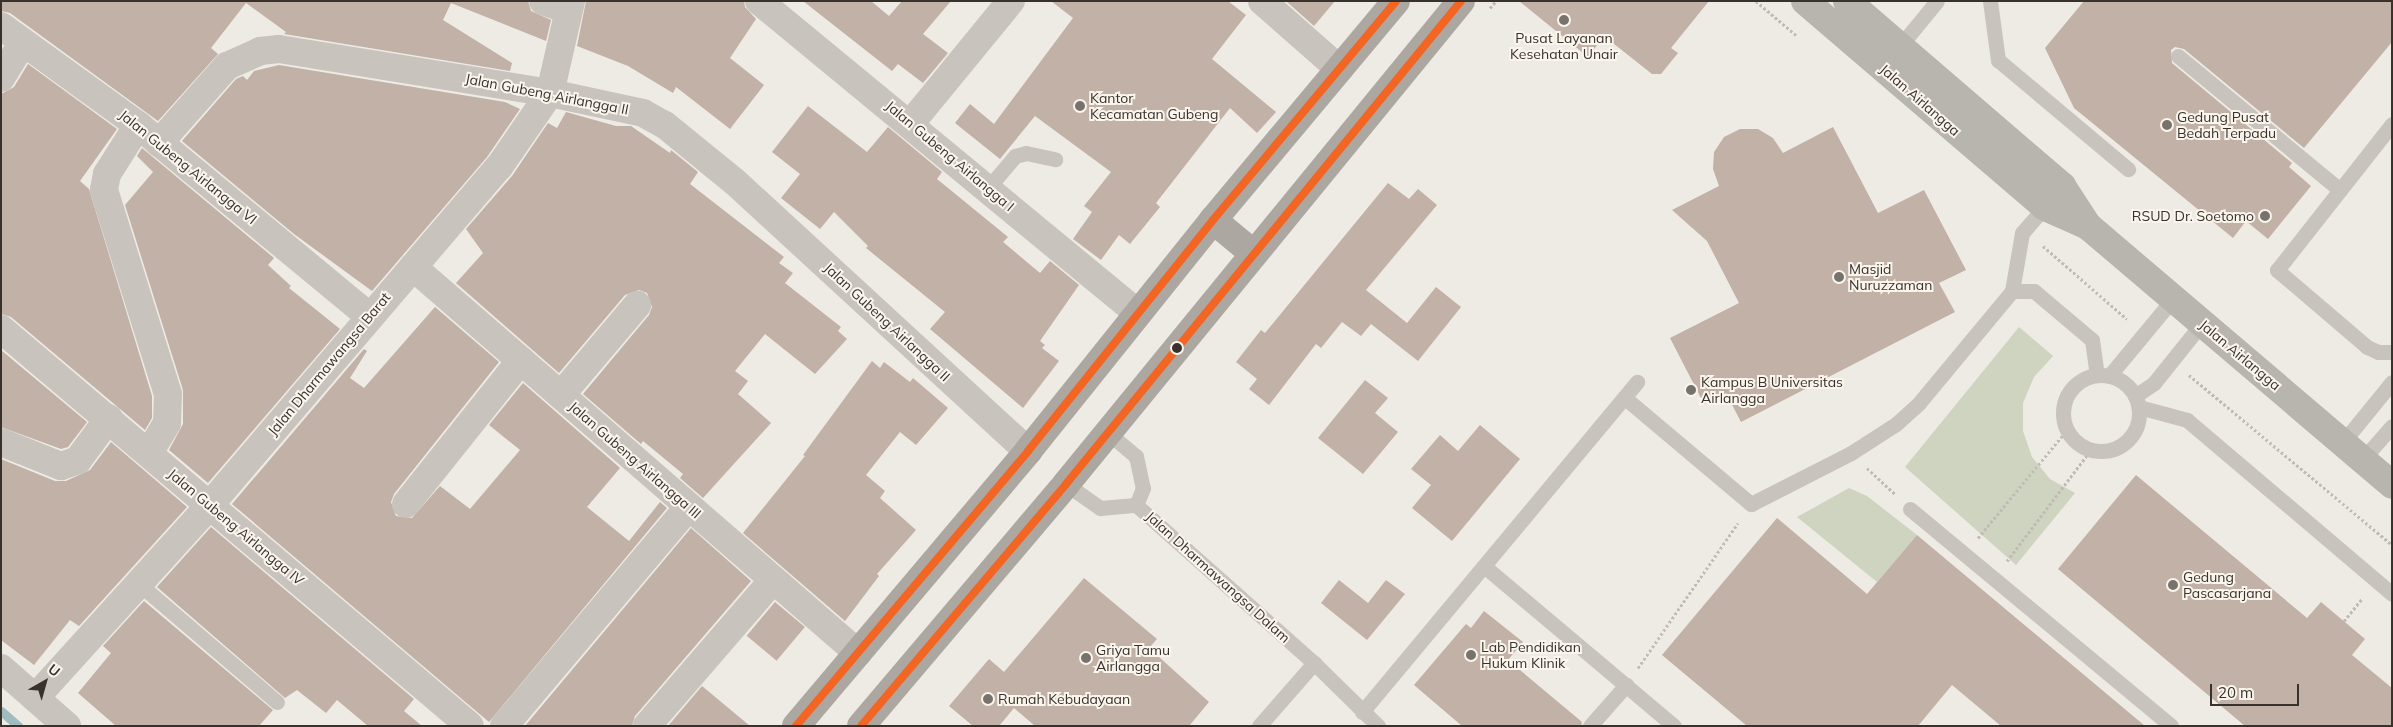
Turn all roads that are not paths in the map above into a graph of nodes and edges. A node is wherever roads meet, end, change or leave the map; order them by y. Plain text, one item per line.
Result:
1 (759, 1) edge
2 (1012, 1) edge
3 (1262, 1) edge
4 (1396, 1) edge
5 (1461, 1) edge
6 (1805, 1) edge
7 (1937, 1) edge
8 (1990, 1) edge
9 (1852, 3) edge
10 (561, 4) edge
11 (12, 34) edge
12 (1900, 46) junction
13 (2178, 56) dead end
14 (1339, 69) junction
15 (1, 78) edge
16 (550, 94) junction
17 (911, 124) junction
18 (2392, 124) edge
19 (138, 125) junction
20 (159, 143) junction
21 (1056, 159) dead end
22 (2128, 169) dead end
23 (988, 188) junction
24 (2340, 190) junction
25 (2045, 207) junction
26 (1214, 220) junction
27 (2088, 226) junction
28 (1254, 254) junction
29 (413, 267) junction
30 (2012, 291) junction
31 (2173, 299) junction
32 (637, 305) dead end
33 (1138, 313) junction
34 (369, 316) junction
35 (2202, 323) junction
36 (1, 329) edge
37 (2392, 352) edge
38 (520, 360) junction
39 (2103, 376) junction
40 (1637, 382) dead end
41 (2392, 382) edge
42 (560, 395) junction
43 (1625, 398) junction
44 (2137, 401) junction
45 (109, 418) junction
46 (2392, 426) edge
47 (1107, 432) junction
48 (1, 442) edge
49 (1028, 451) junction
50 (2353, 451) junction
51 (149, 454) junction
52 (1066, 484) junction
53 (2392, 485) edge
54 (406, 504) dead end
55 (1136, 505) junction
56 (209, 506) junction
57 (689, 506) junction
58 (1910, 508) road end
59 (1484, 566) junction
60 (772, 580) junction
61 (138, 583) junction
62 (2392, 594) edge
63 (858, 652) junction
64 (1314, 663) junction
65 (1, 668) edge
66 (1626, 685) junction
67 (35, 698) junction
68 (277, 702) dead end
69 (1362, 712) junction
70 (67, 726) edge
71 (470, 726) edge
72 (504, 726) edge
73 (648, 726) edge
74 (796, 726) edge
75 (861, 726) edge
76 (1259, 726) edge
77 (1378, 726) edge
78 (1590, 726) edge
79 (1674, 726) edge
80 (2171, 726) edge

1 - 17 street, Jalan Gubeng Airlangga I
2 - 17 street
3 - 14 street
4 - 14 main road
5 - 28 main road
6 - 25 main road, Jalan Airlangga
7 - 12 lane
8 - 22 lane
9 - 12 main road, Jalan Airlangga
10 - 16 street, Jalan Dharmawangsa Barat
11 - 15 street
11 - 19 street, Jalan Gubeng Airlangga VI
12 - 27 main road, Jalan Airlangga
13 - 24 lane
14 - 26 main road
16 - 20 street, Jalan Gubeng Airlangga II
16 - 29 street, Jalan Dharmawangsa Barat
16 - 49 street, Jalan Gubeng Airlangga II
17 - 23 street, Jalan Gubeng Airlangga I
18 - 24 lane
19 - 20 street, Jalan Gubeng Airlangga VI
19 - 51 street
20 - 34 street, Jalan Gubeng Airlangga VI
21 - 23 lane
23 - 33 street, Jalan Gubeng Airlangga I
24 - 37 lane
25 - 27 main road, Jalan Airlangga
25 - 30 lane
26 - 28 main road
26 - 33 main road
27 - 31 main road, Jalan Airlangga
28 - 47 main road
29 - 34 street, Jalan Dharmawangsa Barat
29 - 38 street, Jalan Gubeng Airlangga III
30 - 39 lane
30 - 43 lane
31 - 35 main road, Jalan Airlangga
31 - 39 lane
32 - 42 street
33 - 49 main road
34 - 56 street, Jalan Dharmawangsa Barat
35 - 44 lane
35 - 50 main road, Jalan Airlangga
36 - 45 street, Jalan Gubeng Airlangga IV
38 - 42 street, Jalan Gubeng Airlangga III
38 - 54 street
39 - 44 lane
39 - 44 lane
40 - 43 lane
41 - 50 lane
42 - 57 street, Jalan Gubeng Airlangga III
43 - 59 lane
44 - 62 lane
45 - 48 street
45 - 51 street, Jalan Gubeng Airlangga IV
46 - 50 lane
47 - 52 main road
47 - 55 lane
49 - 63 main road
50 - 53 main road, Jalan Airlangga
51 - 56 street, Jalan Gubeng Airlangga IV
52 - 55 lane, Jalan Dharmawangsa Dalam
52 - 75 main road
55 - 64 lane, Jalan Dharmawangsa Dalam
56 - 61 street, Jalan Dharmawangsa Barat
56 - 71 street, Jalan Gubeng Airlangga IV
57 - 60 street, Jalan Gubeng Airlangga III
57 - 72 street
58 - 80 lane
59 - 66 lane
59 - 69 lane
60 - 63 street, Jalan Gubeng Airlangga III
60 - 73 street
61 - 67 street, Jalan Dharmawangsa Barat
61 - 68 lane
63 - 74 main road
64 - 69 lane, Jalan Dharmawangsa Dalam
64 - 76 lane
65 - 67 street
66 - 78 lane
66 - 79 lane
67 - 70 street
69 - 77 lane, Jalan Dharmawangsa Dalam

